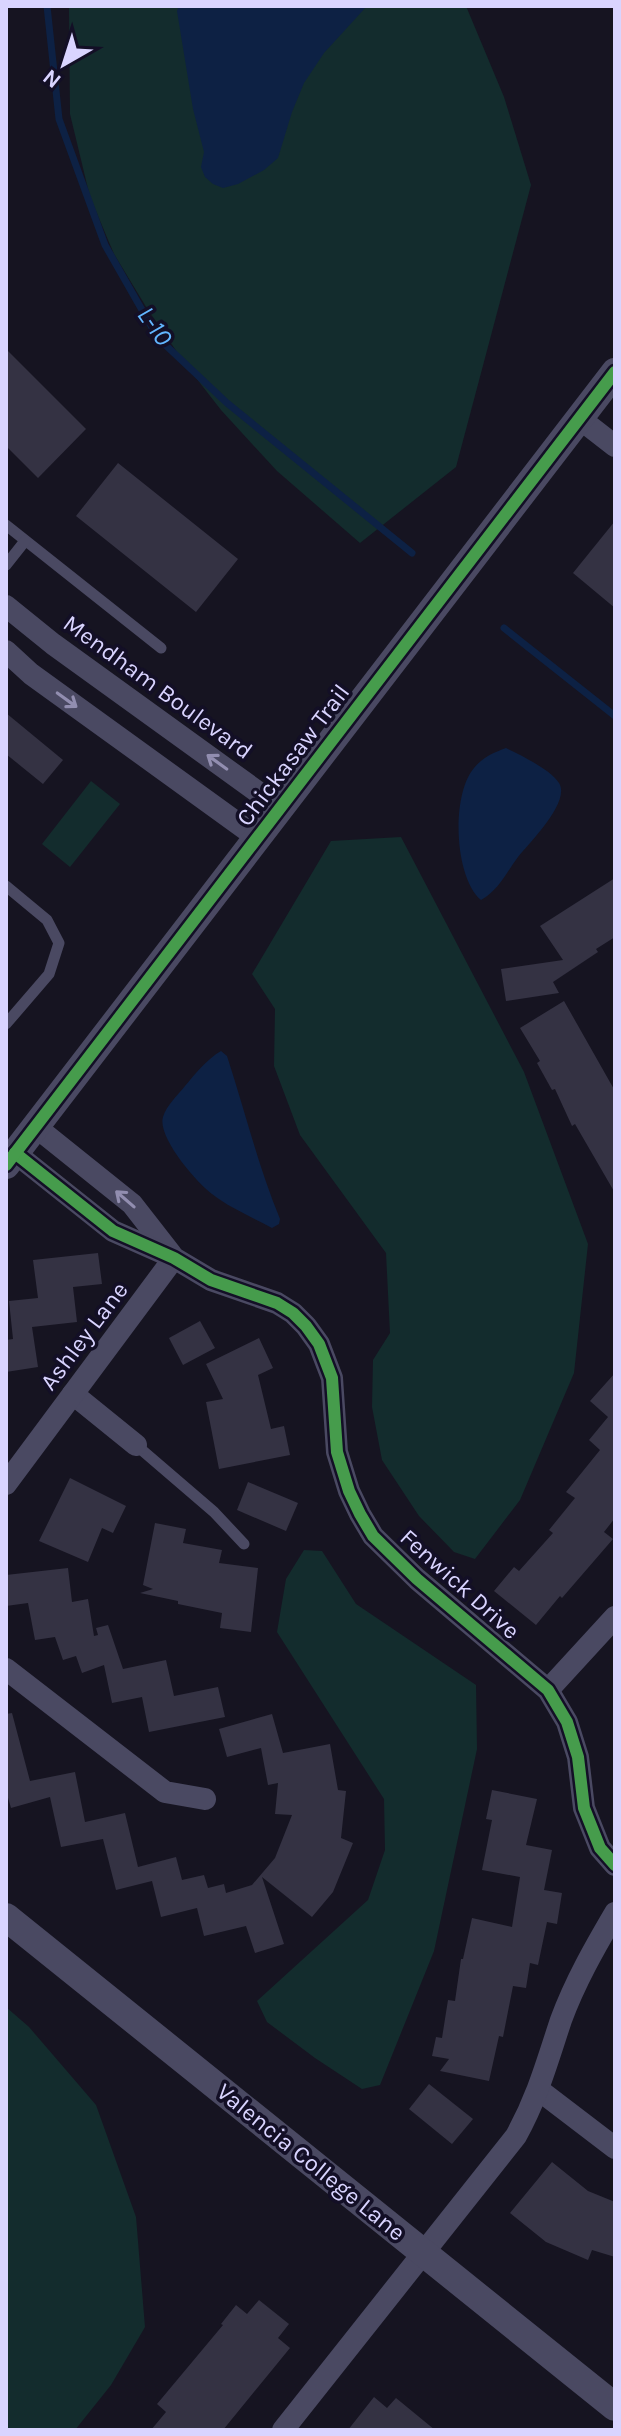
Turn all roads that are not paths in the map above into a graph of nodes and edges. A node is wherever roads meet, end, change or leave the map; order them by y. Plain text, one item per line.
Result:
1 (615, 372) edge
2 (579, 418) junction
3 (615, 446) edge
4 (6, 525) edge
5 (25, 541) junction
6 (6, 565) edge
7 (6, 606) edge
8 (161, 648) dead end
9 (6, 651) edge
10 (280, 808) junction
11 (258, 838) junction
12 (6, 886) edge
13 (6, 1024) edge
14 (36, 1127) junction
15 (10, 1159) edge
16 (174, 1258) junction
17 (73, 1394) junction
18 (136, 1445) joint
19 (6, 1484) edge
20 (244, 1544) dead end
21 (615, 1617) edge
22 (6, 1669) edge
23 (548, 1690) junction
24 (205, 1799) dead end
25 (615, 1865) edge
26 (615, 1913) edge
27 (6, 1917) edge
28 (539, 2090) junction
29 (615, 2148) edge
30 (423, 2252) junction
31 (615, 2407) edge
32 (283, 2430) edge

1 - 2 street, Chickasaw Trail
2 - 3 street
2 - 10 street, Chickasaw Trail
4 - 5 lane
5 - 6 lane
5 - 8 lane
10 -> 7 street, Mendham Boulevard
9 -> 11 street
10 - 11 street, Chickasaw Trail
11 - 14 street, Chickasaw Trail
12 - 13 lane
14 - 15 street, Chickasaw Trail
16 -> 14 street, Fenwick Drive
15 - 16 street, Fenwick Drive
16 - 17 street, Ashley Lane
16 - 23 street, Fenwick Drive
17 - 18 street
17 - 19 street, Ashley Lane
18 - 20 lane
21 - 23 street
22 - 24 street
23 - 25 street, Fenwick Drive
26 - 28 street
27 - 30 street, Valencia College Lane
28 - 29 street
28 - 30 street
30 - 31 street, Valencia College Lane
30 - 32 street

